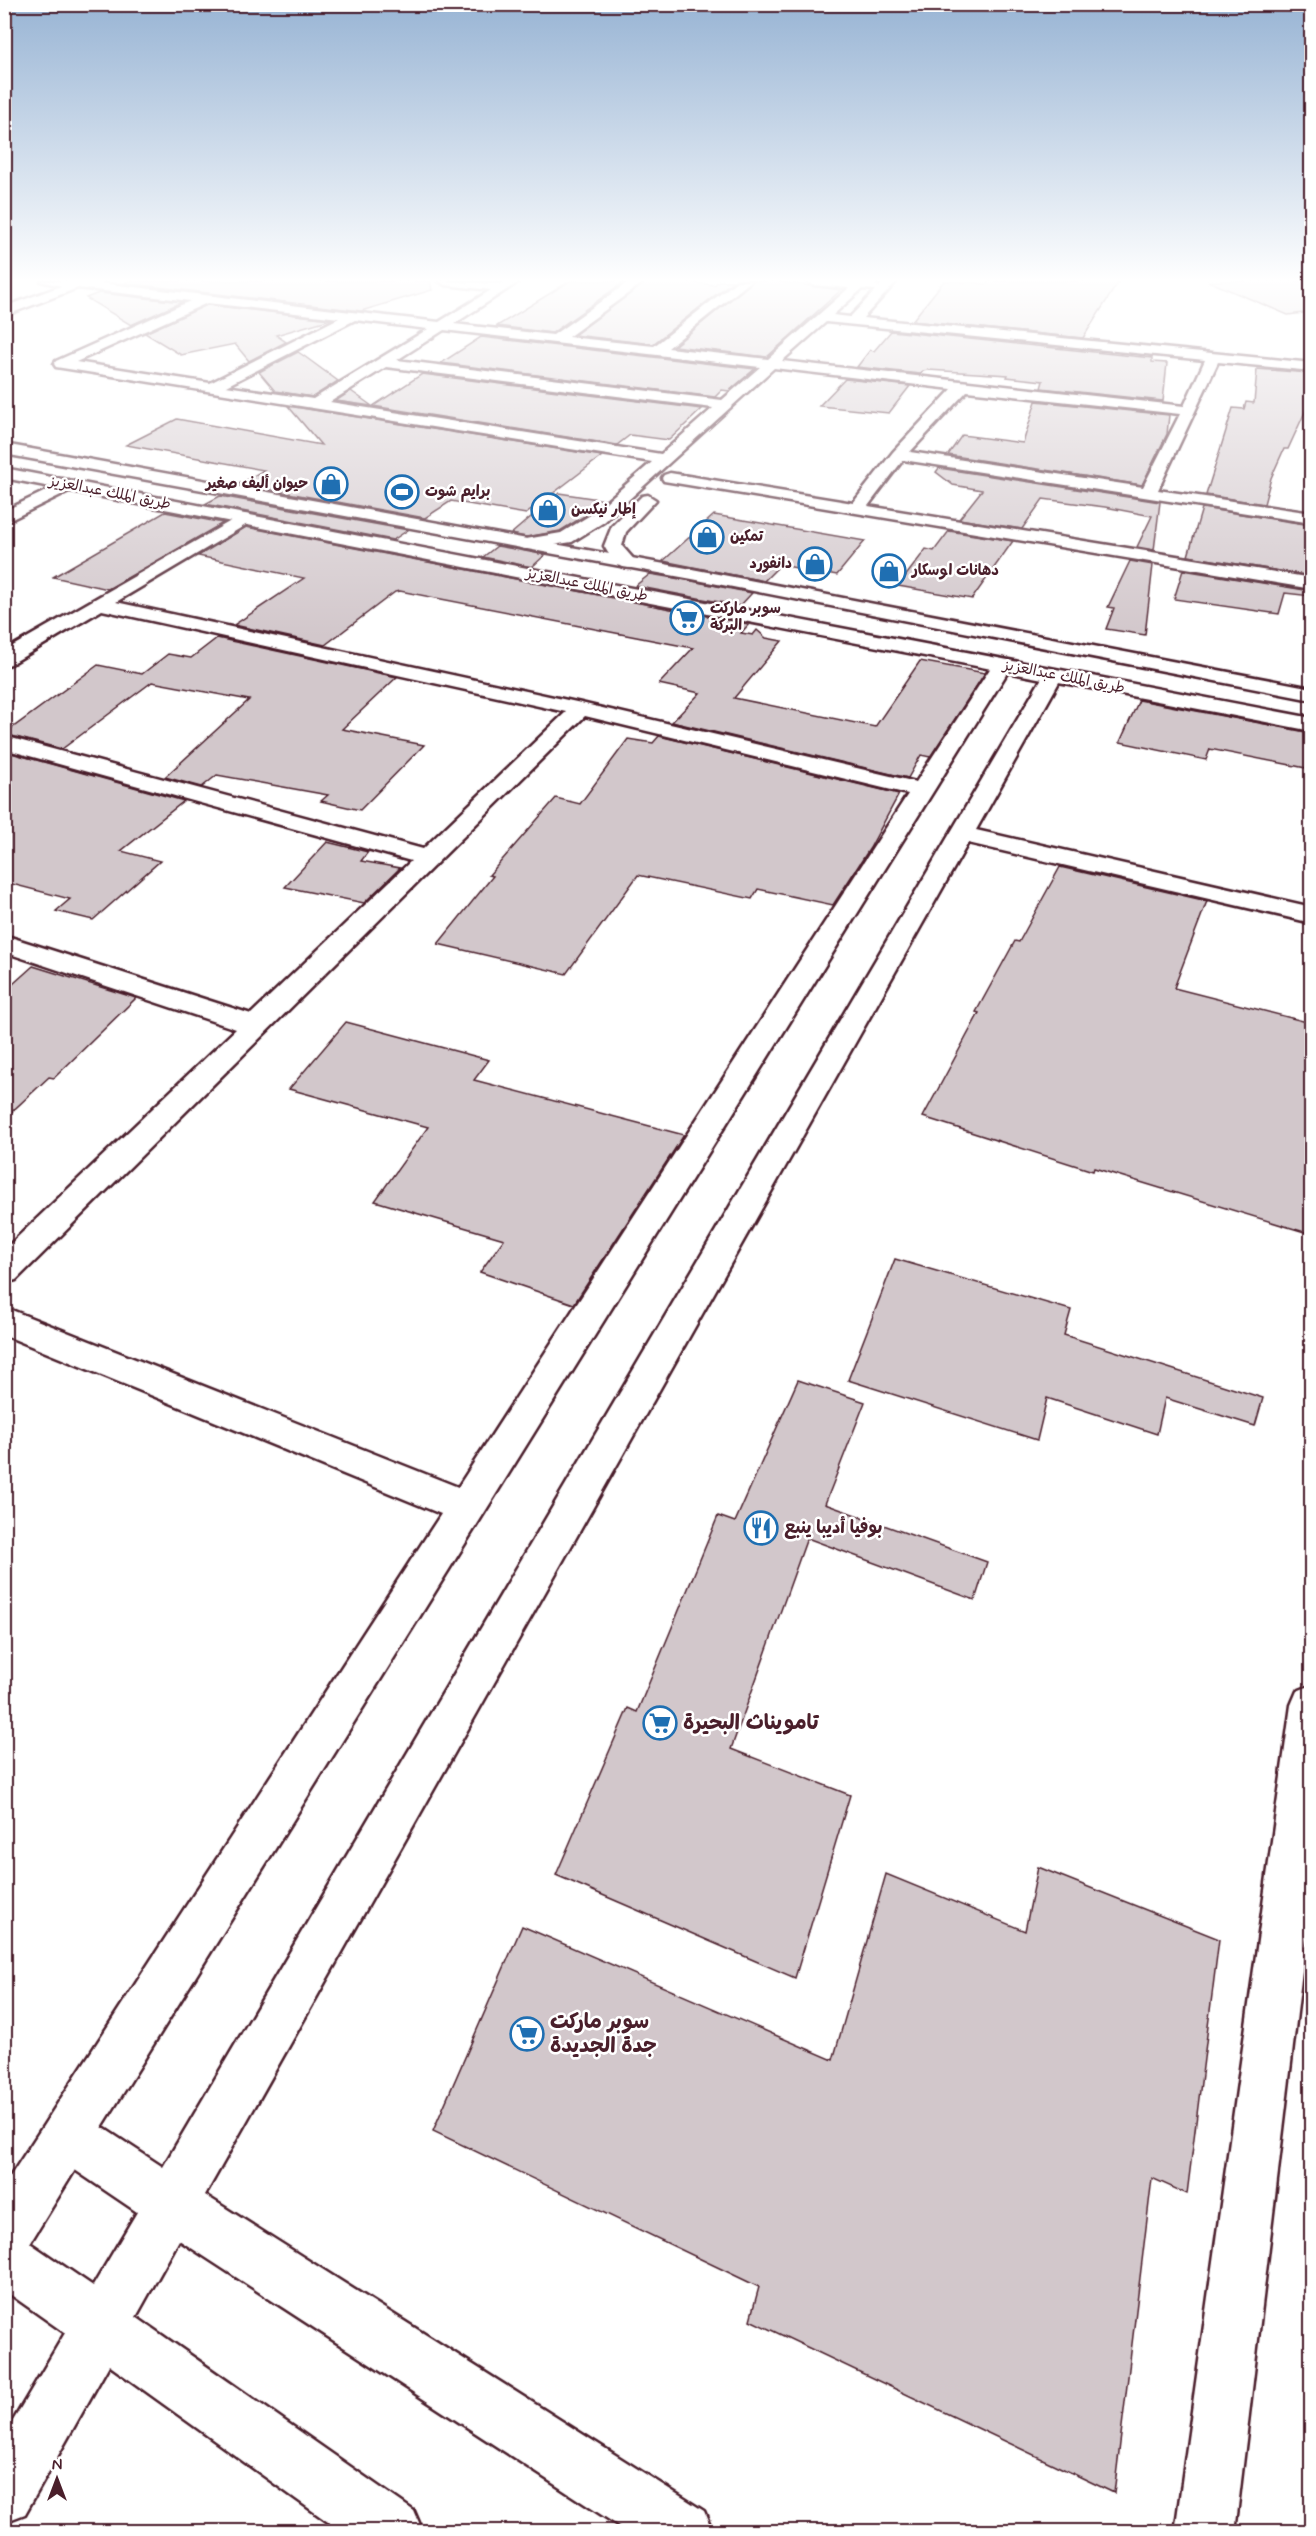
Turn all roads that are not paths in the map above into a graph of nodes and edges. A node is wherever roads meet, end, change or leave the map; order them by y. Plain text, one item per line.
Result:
1 (285, 399) edge
2 (323, 399) edge
3 (681, 399) edge
4 (732, 399) edge
5 (951, 399) edge
6 (1084, 399) edge
7 (1194, 399) edge
8 (316, 404) junction
9 (726, 405) junction
10 (1189, 411) junction
11 (4, 449) edge
12 (899, 455) junction
13 (665, 459) junction
14 (687, 464) dead end
15 (4, 473) edge
16 (670, 478) junction
17 (69, 485) junction
18 (1148, 493) junction
19 (857, 509) junction
20 (1311, 517) edge
21 (4, 518) edge
22 (243, 519) junction
23 (588, 525) junction
24 (618, 530) junction
25 (526, 544) junction
26 (628, 563) junction
27 (1311, 584) edge
28 (99, 604) junction
29 (4, 660) edge
30 (1002, 666) junction
31 (1053, 675) junction
32 (1311, 694) edge
33 (581, 709) junction
34 (1311, 725) edge
35 (4, 742) edge
36 (922, 791) junction
37 (961, 834) junction
38 (429, 858) junction
39 (1311, 915) edge
40 (4, 943) edge
41 (257, 1026) junction
42 (4, 1271) edge
43 (4, 1320) edge
44 (467, 1508) junction
45 (1311, 1705) edge
46 (68, 2135) junction
47 (171, 2204) junction
48 (4, 2235) edge
49 (4, 2257) edge
50 (101, 2326) junction
51 (4, 2493) edge
52 (393, 2532) edge
53 (683, 2532) edge
54 (1205, 2532) edge

1 - 8 main road
2 - 8 main road
3 - 9 main road
4 - 9 main road
5 - 12 main road
6 - 10 main road
7 - 10 main road
8 - 13 main road
9 - 13 main road
10 - 18 main road
11 - 25 main road, طريق الملك عبدالعزيز
12 - 18 main road
12 - 19 main road
13 - 23 main road
14 - 16 main road
15 - 17 main road, طريق الملك عبدالعزيز
16 - 19 main road
16 - 24 main road
17 - 21 main road
17 - 22 main road, طريق الملك عبدالعزيز
18 - 20 main road
19 - 27 main road
22 - 28 main road
22 - 30 main road, طريق الملك عبدالعزيز
23 - 24 main road
23 - 25 main road
24 - 26 main road
25 - 26 main road, طريق الملك عبدالعزيز
26 - 32 main road, طريق الملك عبدالعزيز
28 - 29 main road
28 - 33 main road
30 - 31 main road, طريق الملك عبدالعزيز
30 - 36 main road
31 - 34 main road, طريق الملك عبدالعزيز
31 - 37 main road
33 - 36 main road
33 - 38 main road
35 - 38 main road
36 - 44 main road
37 - 39 main road
37 - 47 main road
38 - 41 main road
40 - 41 main road
41 - 42 main road
43 - 44 main road
44 - 46 main road
45 - 54 main road
46 - 47 main road
46 - 48 main road
47 - 50 main road
47 - 53 main road
49 - 50 main road
50 - 51 main road
50 - 52 main road

